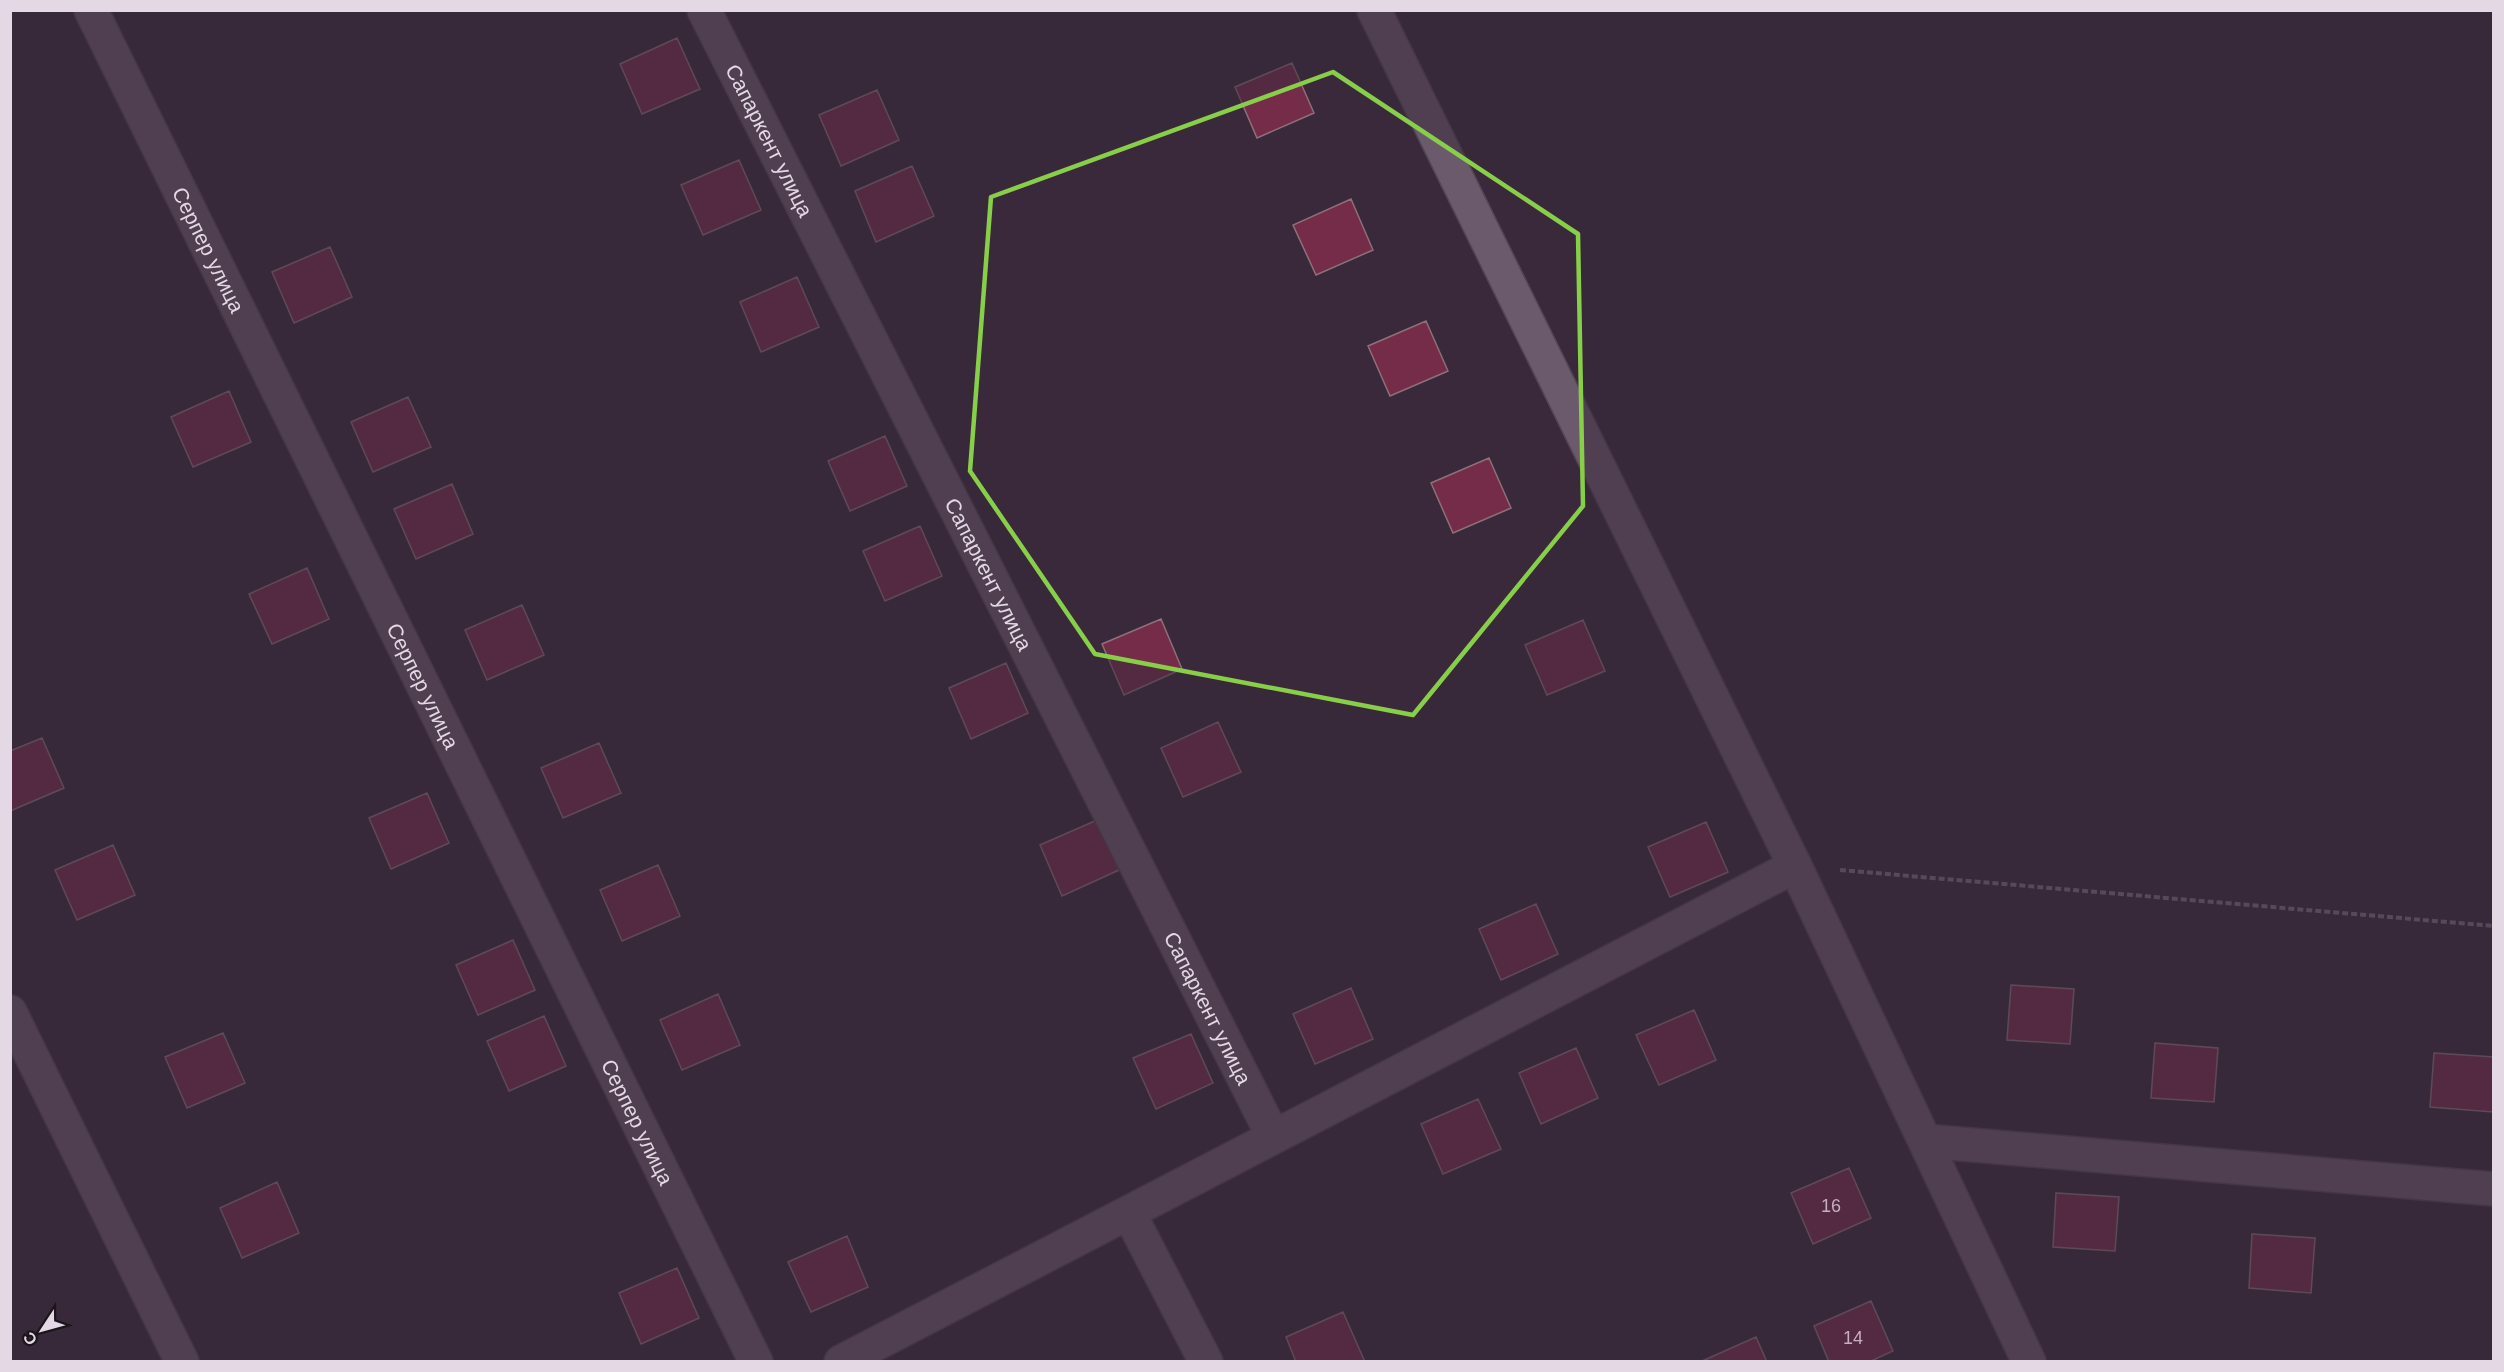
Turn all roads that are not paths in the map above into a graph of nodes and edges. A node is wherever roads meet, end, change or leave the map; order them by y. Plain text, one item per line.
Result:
1 (92, 10) edge
2 (704, 10) edge
3 (1374, 10) edge
4 (1795, 866) junction
5 (10, 1011) edge
6 (1273, 1136) junction
7 (1925, 1141) junction
8 (2493, 1189) edge
9 (1129, 1213) junction
10 (182, 1362) edge
11 (756, 1362) edge
12 (841, 1362) edge
13 (1206, 1362) edge
14 (2029, 1362) edge

1 - 11 street, Серпер улица
2 - 6 street, Сапаркент улица
3 - 4 street
4 - 6 street
4 - 7 street
5 - 10 street
6 - 9 street
7 - 8 street
7 - 14 street
9 - 12 street
9 - 13 street

